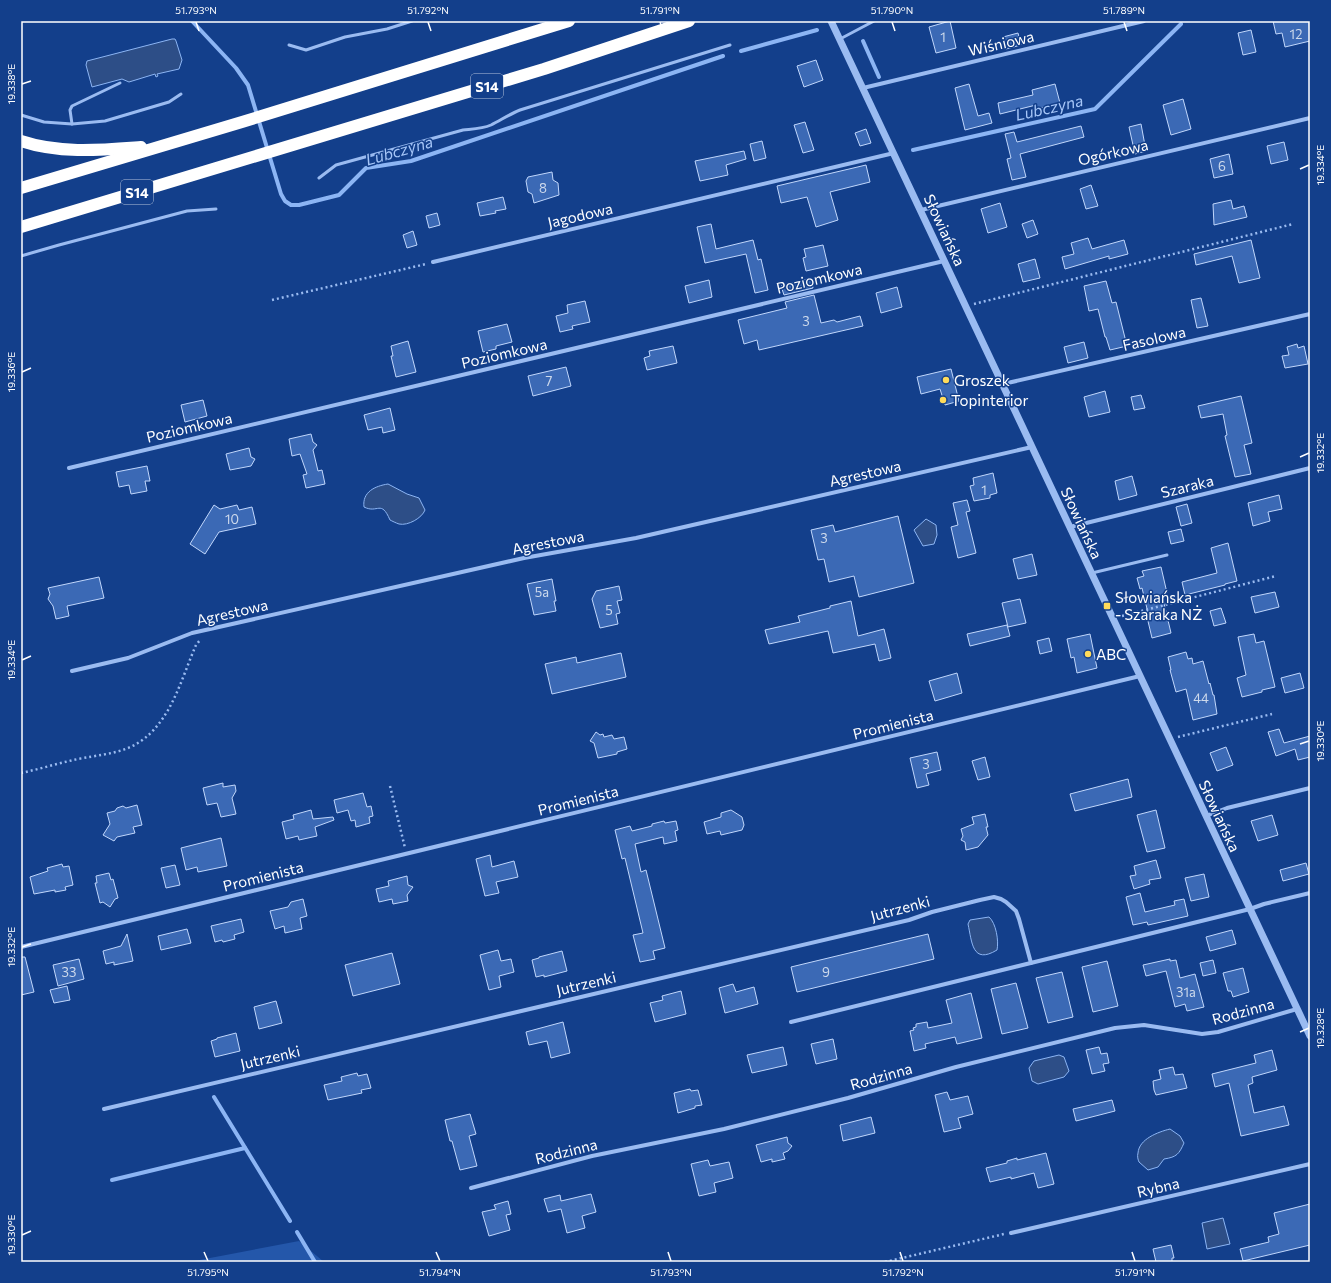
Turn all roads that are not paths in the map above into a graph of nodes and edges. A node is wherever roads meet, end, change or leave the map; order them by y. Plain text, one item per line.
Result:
1 (412, 21) edge
2 (569, 21) edge
3 (689, 21) edge
4 (831, 21) edge
5 (874, 21) edge
6 (1144, 21) edge
7 (840, 39) junction
8 (290, 45) dead end
9 (730, 45) dead end
10 (120, 83) dead end
11 (863, 88) junction
12 (181, 94) dead end
13 (21, 115) edge
14 (1310, 118) edge
15 (72, 124) junction
16 (21, 141) edge
17 (166, 145) junction
18 (894, 153) junction
19 (320, 178) dead end
20 (21, 188) edge
21 (216, 209) dead end
22 (921, 210) junction
23 (21, 227) edge
24 (21, 256) edge
25 (945, 261) junction
26 (433, 262) road end
27 (1310, 314) edge
28 (1003, 384) junction
29 (1032, 447) junction
30 (69, 468) dead end
31 (1310, 468) edge
32 (1070, 527) junction
33 (1167, 555) dead end
34 (1092, 574) junction
35 (72, 670) dead end
36 (1140, 676) junction
37 (1310, 788) edge
38 (1206, 816) junction
39 (1310, 893) edge
40 (1250, 909) junction
41 (21, 947) edge
42 (1031, 963) junction
43 (1297, 1009) junction
44 (791, 1022) dead end
45 (1310, 1036) edge
46 (104, 1109) dead end
47 (1310, 1164) edge
48 (471, 1188) dead end
49 (1011, 1233) road end

1 - 8 lane
2 - 17 highway, S14
3 - 23 highway, S14
4 - 7 street, Słowiańska
5 - 7 lane
6 - 11 street, Wiśniowa
7 - 11 street, Słowiańska
9 - 19 lane
10 - 15 lane
11 - 18 street, Słowiańska
12 - 15 lane
13 - 15 lane
14 - 22 street, Ogórkowa
16 - 17 highway
17 - 20 highway, S14
18 - 22 street, Słowiańska
18 - 26 street, Jagodowa
21 - 24 lane
22 - 25 street, Słowiańska
25 - 28 street, Słowiańska
25 - 30 street, Poziomkowa
27 - 28 street, Fasolowa
28 - 29 street, Słowiańska
29 - 32 street, Słowiańska
29 - 35 street, Agrestowa
31 - 32 street, Szaraka
32 - 34 street, Słowiańska
33 - 34 lane
34 - 36 street, Słowiańska
36 - 38 street, Słowiańska
36 - 41 street, Promienista
37 - 38 street
38 - 40 street, Słowiańska
39 - 40 street
40 - 42 street
40 - 43 street, Słowiańska
42 - 44 street
42 - 46 street, Jutrzenki
43 - 45 street, Słowiańska
43 - 48 street, Rodzinna
47 - 49 street, Rybna

